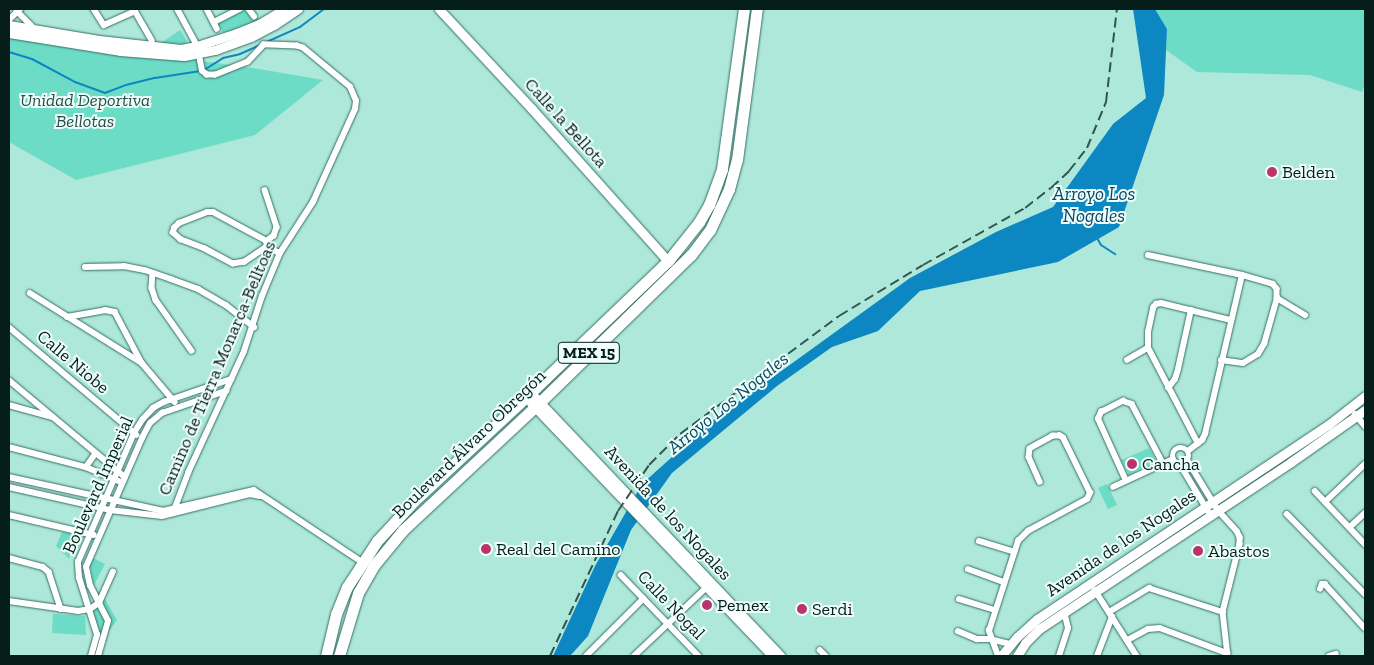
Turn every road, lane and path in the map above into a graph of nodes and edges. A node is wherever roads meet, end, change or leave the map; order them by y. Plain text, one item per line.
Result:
1 (94, 9) edge
2 (177, 9) edge
3 (207, 9) edge
4 (240, 9) edge
5 (249, 9) edge
6 (439, 9) edge
7 (744, 9) edge
8 (757, 9) edge
9 (19, 10) edge
10 (135, 10) edge
11 (291, 10) edge
12 (9, 20) edge
13 (214, 22) junction
14 (259, 24) junction
15 (9, 25) edge
16 (217, 29) dead end
17 (35, 30) junction
18 (9, 32) edge
19 (98, 44) junction
20 (155, 47) junction
21 (198, 50) junction
22 (265, 190) dead end
23 (267, 244) junction
24 (280, 253) junction
25 (1148, 255) dead end
26 (668, 261) junction
27 (85, 267) dead end
28 (153, 273) junction
29 (1242, 275) junction
30 (30, 293) dead end
31 (1277, 298) junction
32 (1192, 310) junction
33 (1305, 315) dead end
34 (66, 317) junction
35 (1232, 320) junction
36 (9, 327) edge
37 (254, 327) junction
38 (1148, 348) junction
39 (192, 351) dead end
40 (1127, 360) dead end
41 (1221, 360) junction
42 (142, 363) junction
43 (9, 380) edge
44 (231, 380) junction
45 (1168, 388) junction
46 (226, 391) junction
47 (528, 395) junction
48 (1365, 396) edge
49 (173, 399) junction
50 (537, 404) junction
51 (9, 405) edge
52 (178, 406) junction
53 (1351, 408) junction
54 (1365, 410) edge
55 (1357, 417) junction
56 (55, 418) junction
57 (1365, 426) edge
58 (134, 433) junction
59 (142, 438) junction
60 (1198, 444) junction
61 (9, 447) edge
62 (1188, 451) junction
63 (94, 454) junction
64 (1174, 459) junction
65 (1188, 461) junction
66 (1163, 463) junction
67 (1180, 464) junction
68 (1365, 464) edge
69 (86, 467) junction
70 (116, 475) junction
71 (9, 478) edge
72 (123, 479) junction
73 (1126, 480) junction
74 (1040, 482) dead end
75 (9, 487) edge
76 (1113, 487) dead end
77 (1315, 492) dead end
78 (264, 497) junction
79 (106, 499) junction
80 (114, 501) junction
81 (1325, 502) junction
82 (1209, 503) junction
83 (102, 508) junction
84 (110, 510) junction
85 (174, 510) junction
86 (1214, 512) junction
87 (1365, 513) edge
88 (1287, 514) dead end
89 (9, 515) edge
90 (644, 516) junction
91 (1350, 527) junction
92 (91, 534) junction
93 (98, 536) junction
94 (979, 541) dead end
95 (1365, 544) edge
96 (1014, 552) junction
97 (9, 558) edge
98 (362, 562) junction
99 (968, 569) dead end
100 (112, 572) dead end
101 (621, 575) dead end
102 (1004, 582) junction
103 (707, 587) junction
104 (1093, 587) junction
105 (1320, 589) dead end
106 (1365, 594) edge
107 (643, 599) junction
108 (959, 599) dead end
109 (9, 601) edge
110 (99, 603) junction
111 (61, 609) junction
112 (90, 610) junction
113 (995, 610) junction
114 (1064, 612) junction
115 (1224, 612) junction
116 (1110, 614) junction
117 (108, 624) junction
118 (667, 624) junction
119 (1365, 628) edge
120 (96, 631) junction
121 (958, 631) dead end
122 (990, 639) junction
123 (1128, 640) junction
124 (1010, 644) junction
125 (820, 650) dead end
126 (777, 655) edge
127 (1227, 655) edge
128 (91, 656) edge
129 (98, 656) edge
130 (326, 656) edge
131 (339, 656) edge
132 (586, 656) edge
133 (634, 656) edge
134 (697, 656) edge
135 (826, 656) edge
136 (999, 656) edge
137 (1017, 656) edge
138 (1058, 656) edge
139 (1097, 656) edge
140 (1137, 656) edge

1 - 10 street
2 - 21 street
3 - 13 street
4 - 13 street
5 - 14 street
6 - 26 main road, Calle la Bellota
7 - 26 highway, Boulevard Álvaro Obregón / MEX 15
8 - 50 highway, Boulevard Álvaro Obregón / MEX 15
9 - 12 street
9 - 17 street
10 - 20 street
11 - 14 main road
13 - 16 street
14 - 21 main road
15 - 17 main road
17 - 19 main road
18 - 19 main road
19 - 20 main road
20 - 21 main road
21 - 24 street, Camino de Tierra Monarca-Belltoas
22 - 23 street
23 - 23 street
23 - 24 street
24 - 37 street, Camino de Tierra Monarca-Belltoas
25 - 29 street
26 - 47 highway, Boulevard Álvaro Obregón / MEX 15
27 - 28 street
28 - 37 street
28 - 39 street
29 - 31 street
29 - 35 street
30 - 34 street
31 - 33 street
31 - 41 street
32 - 35 street
32 - 38 street
32 - 45 street
34 - 42 street
34 - 42 street
35 - 41 street
36 - 58 street, Calle Niobe
37 - 44 street, Camino de Tierra Monarca-Belltoas
38 - 40 street
38 - 45 street
41 - 60 street
42 - 49 street
43 - 56 street
44 - 46 street, Camino de Tierra Monarca-Belltoas
44 - 49 street, Boulevard Imperial
45 - 60 street
46 - 52 street, Boulevard Imperial
46 - 85 street, Camino de Tierra Monarca-Belltoas
47 - 50 main road, Avenida de los Nogales
47 - 98 highway, Boulevard Álvaro Obregón / MEX 15
48 - 53 main road, Avenida de los Nogales
49 - 52 street
49 - 58 street, Boulevard Imperial
50 - 90 main road, Avenida de los Nogales
50 - 131 highway, Boulevard Álvaro Obregón / MEX 15
51 - 56 street
52 - 59 street, Boulevard Imperial
53 - 55 street
53 - 82 main road, Avenida de los Nogales
54 - 55 main road, Avenida de los Nogales
55 - 57 street
55 - 86 main road, Avenida de los Nogales
56 - 63 street
58 - 59 street, Calle Niobe
58 - 70 street, Boulevard Imperial
59 - 72 street, Boulevard Imperial
60 - 62 street
61 - 69 street
62 - 64 street
62 - 65 street
63 - 69 street
63 - 70 street
64 - 66 street
64 - 67 street
65 - 67 street
65 - 82 street
66 - 73 street
66 - 73 street
67 - 82 street
68 - 81 street
69 - 70 street
70 - 72 street
70 - 79 street, Boulevard Imperial
71 - 79 street
72 - 80 street, Boulevard Imperial
73 - 76 street
74 - 96 street
75 - 83 street
77 - 81 street
78 - 84 street
78 - 85 street
78 - 98 street
79 - 80 street
79 - 83 street, Boulevard Imperial
80 - 84 street, Boulevard Imperial
80 - 85 street
81 - 91 street
82 - 86 street
82 - 104 main road, Avenida de los Nogales
83 - 84 street
83 - 92 street, Boulevard Imperial
84 - 93 street, Boulevard Imperial
86 - 104 main road, Avenida de los Nogales
86 - 115 street
87 - 91 street
88 - 106 street
89 - 92 street
90 - 103 main road, Avenida de los Nogales
90 - 126 main road, Avenida de los Nogales
91 - 95 street
92 - 93 street
92 - 112 street, Boulevard Imperial
93 - 110 street, Boulevard Imperial
94 - 96 street
96 - 102 street
97 - 111 street
98 - 130 highway, Boulevard Álvaro Obregón / MEX 15
99 - 102 street
100 - 110 street
101 - 107 street, Calle Nogal
102 - 113 street
103 - 118 street
103 - 126 main road, Avenida de los Nogales
104 - 114 main road, Avenida de los Nogales
104 - 116 street
104 - 124 main road, Avenida de los Nogales
105 - 119 street
107 - 118 street, Calle Nogal
107 - 132 street
108 - 113 street
109 - 111 street
110 - 112 street
110 - 117 street, Boulevard Imperial
111 - 112 street
112 - 120 street, Boulevard Imperial
113 - 122 street
114 - 137 main road, Avenida de los Nogales
114 - 138 street
115 - 116 street
115 - 127 street
116 - 123 street
116 - 139 street
117 - 120 street
117 - 129 street
118 - 133 street
118 - 134 street, Calle Nogal
120 - 128 street, Boulevard Imperial
121 - 122 street
122 - 124 street
122 - 136 street
123 - 127 street
123 - 140 street
124 - 136 main road, Avenida de los Nogales
125 - 135 street

